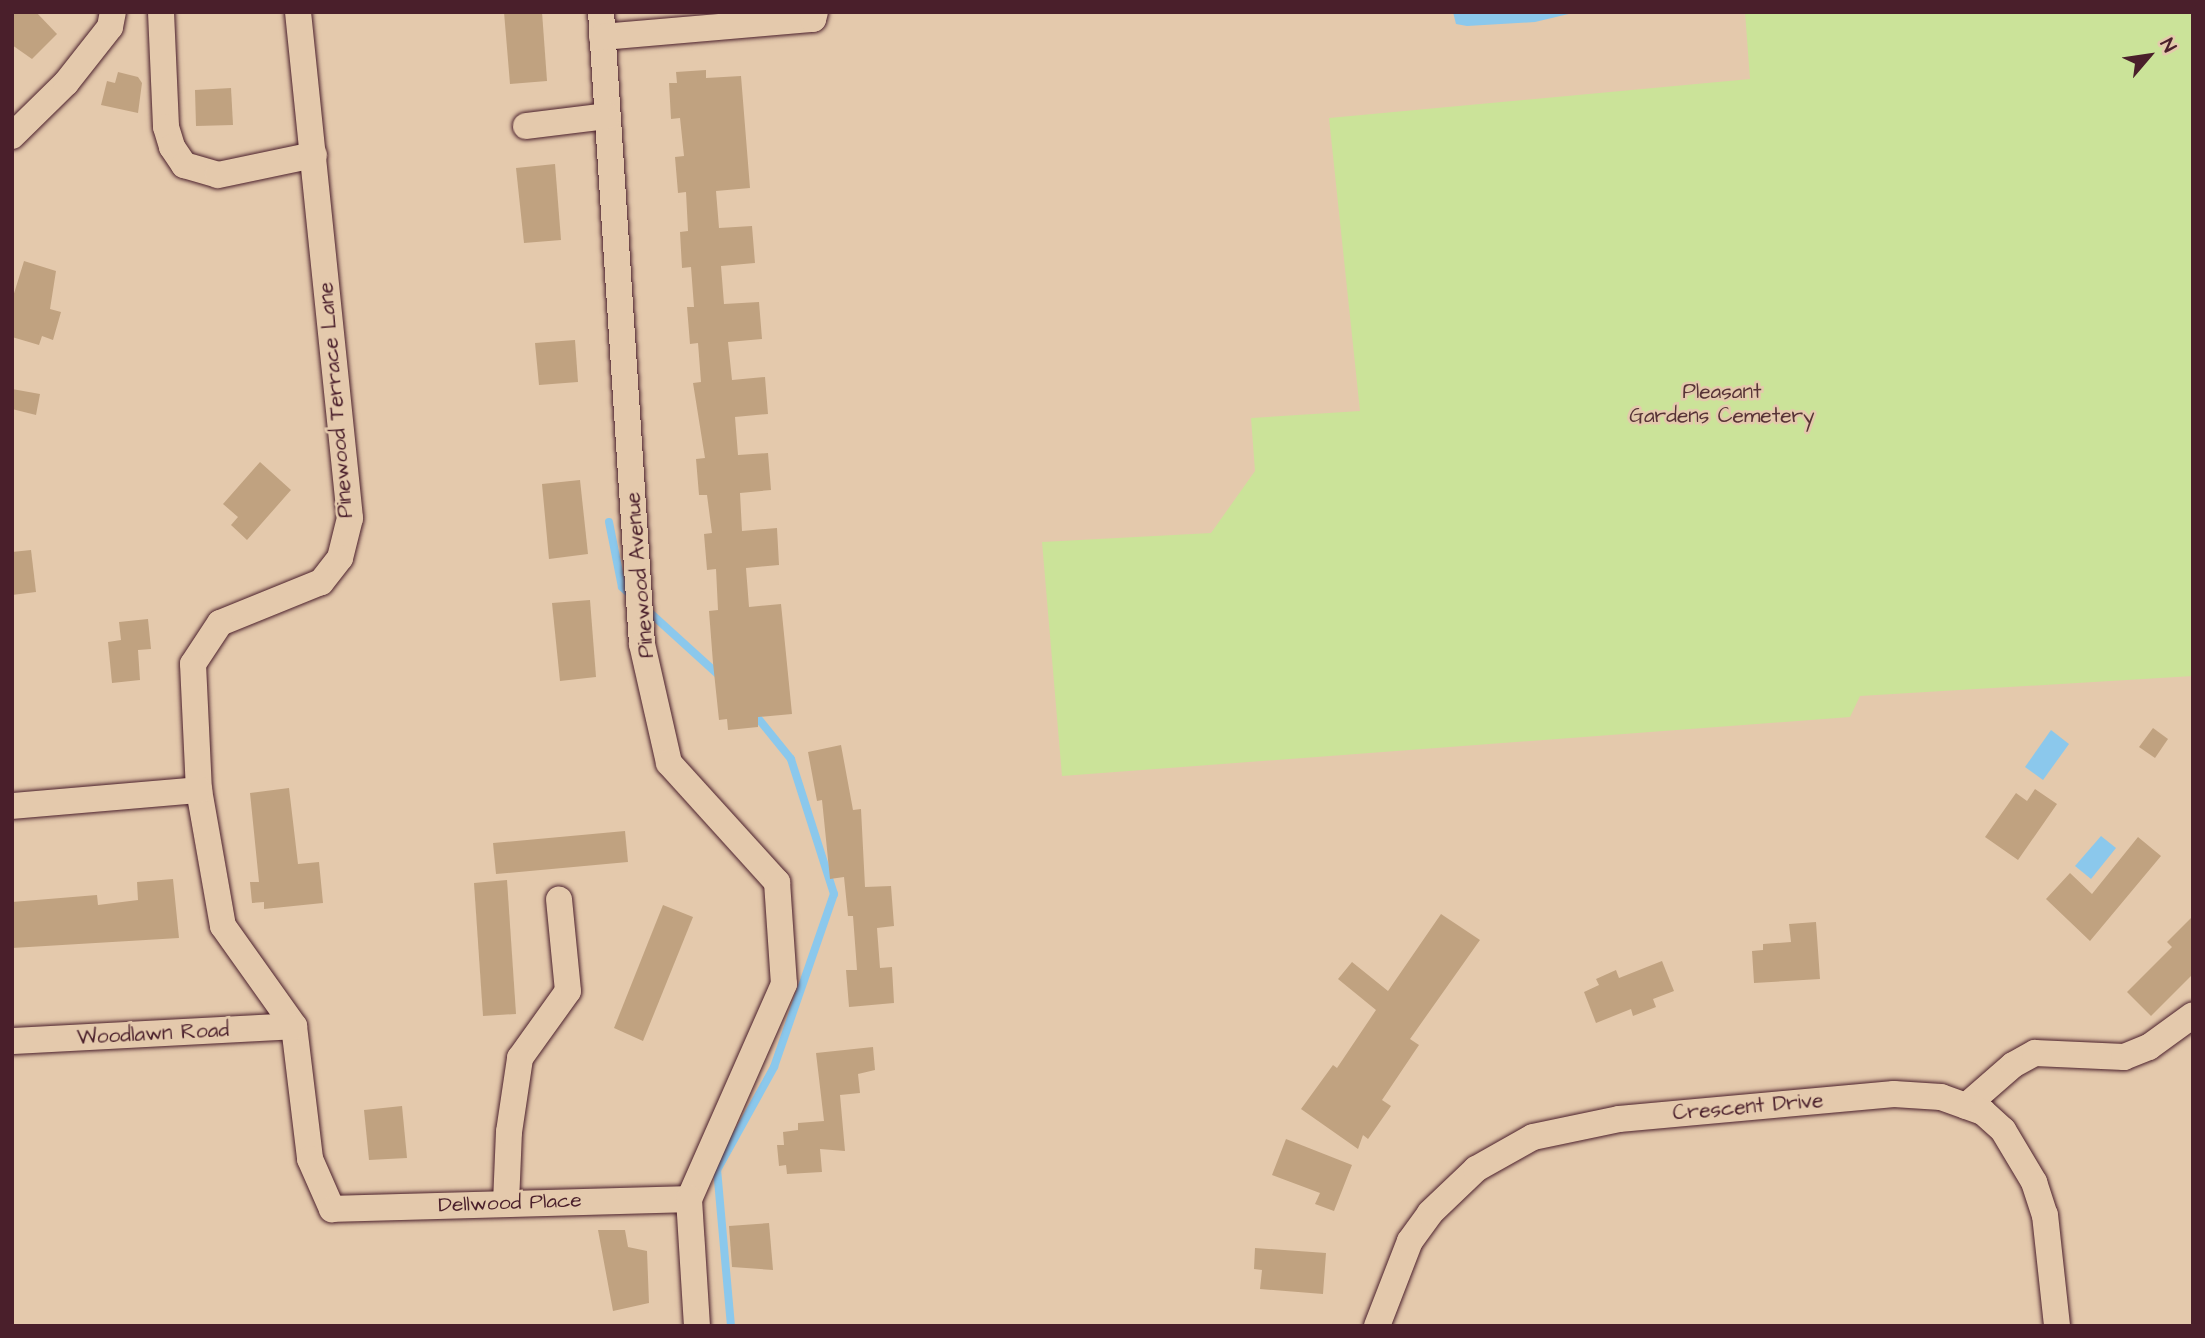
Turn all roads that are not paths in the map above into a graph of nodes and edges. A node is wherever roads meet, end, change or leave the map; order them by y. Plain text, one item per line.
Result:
1 (113, 12) edge
2 (161, 12) edge
3 (298, 12) edge
4 (814, 15) edge
5 (602, 25) edge
6 (607, 116) junction
7 (526, 126) dead end
8 (12, 136) edge
9 (314, 155) junction
10 (199, 790) junction
11 (12, 806) edge
12 (559, 899) dead end
13 (2193, 1015) edge
14 (294, 1026) junction
15 (12, 1041) edge
16 (1966, 1106) junction
17 (689, 1199) junction
18 (506, 1203) junction
19 (697, 1326) edge
20 (1377, 1326) edge
21 (2057, 1326) edge

1 - 8 street
2 - 9 street
3 - 9 street, Pinewood Terrace Lane
4 - 5 street
5 - 6 street, Pinewood Avenue
6 - 7 street
6 - 17 street, Pinewood Avenue
9 - 10 street, Pinewood Terrace Lane
10 - 11 street
10 - 14 street, Pinewood Terrace Lane
12 - 18 street
13 - 16 street
14 - 15 street, Woodlawn Road
14 - 18 street, Dellwood Place
16 - 20 street, Crescent Drive
16 - 21 street, Crescent Drive
17 - 18 street, Dellwood Place
17 - 19 street, Pinewood Avenue

